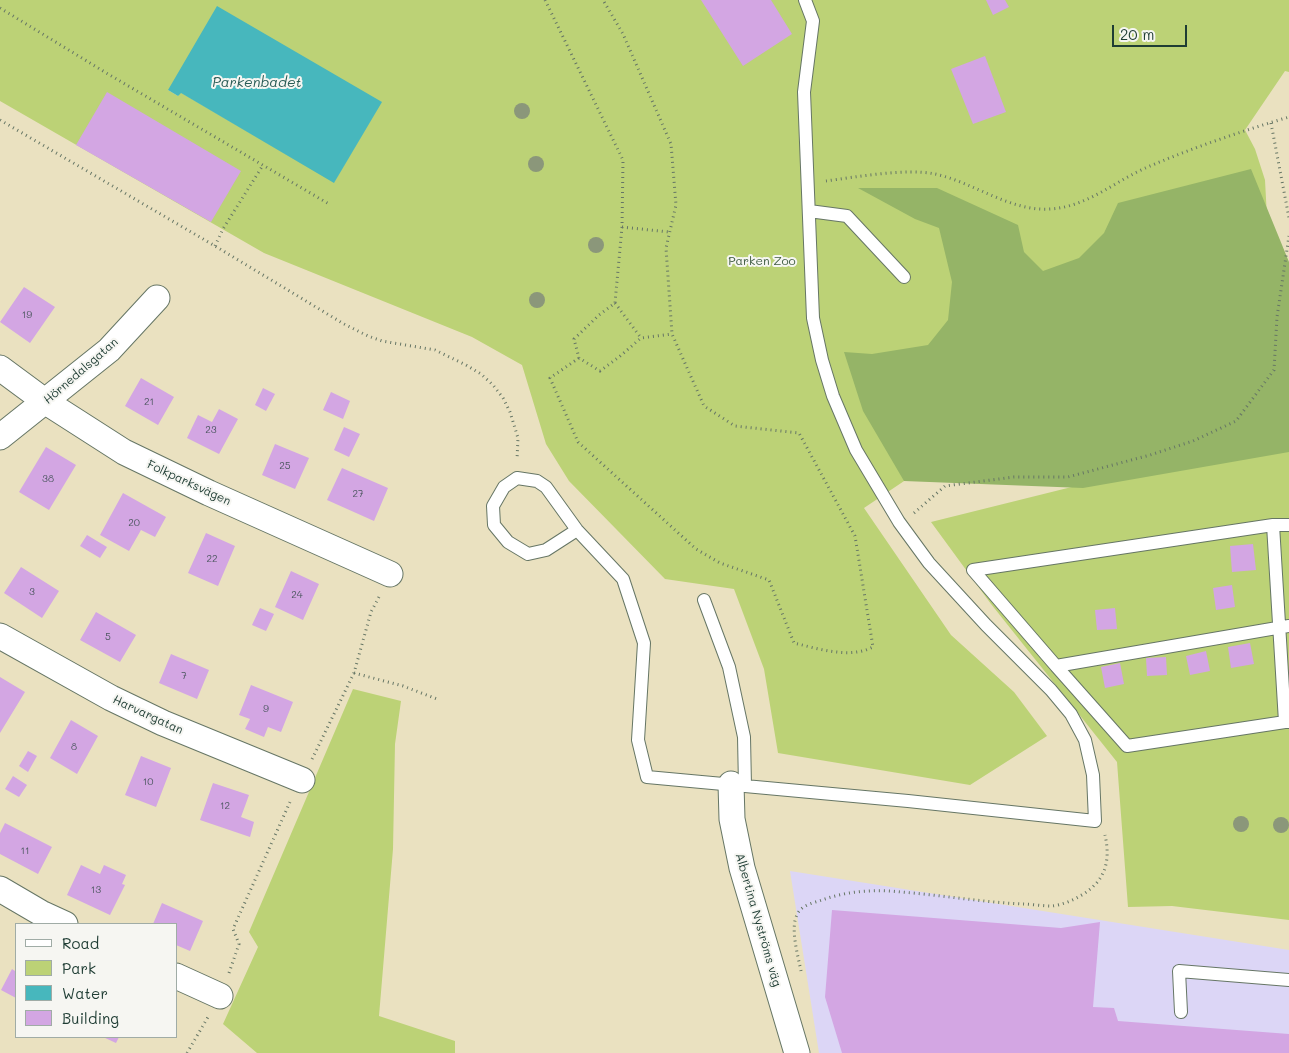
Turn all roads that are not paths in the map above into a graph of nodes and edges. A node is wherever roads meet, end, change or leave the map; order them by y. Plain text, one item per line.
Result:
1 (805, 0) edge
2 (809, 211) junction
3 (904, 277) dead end
4 (157, 298) dead end
5 (0, 368) edge
6 (46, 402) junction
7 (0, 437) edge
8 (1289, 525) edge
9 (1273, 526) junction
10 (577, 530) junction
11 (390, 574) road end
12 (704, 600) dead end
13 (1284, 626) edge
14 (0, 636) edge
15 (1056, 666) junction
16 (1287, 722) edge
17 (302, 780) road end
18 (738, 785) junction
19 (0, 889) edge
20 (63, 923) edge
21 (178, 977) edge
22 (1289, 980) edge
23 (220, 996) road end
24 (1181, 1012) dead end
25 (797, 1053) edge

1 - 2 lane
2 - 3 lane
2 - 18 lane
4 - 6 street, Hörnedalsgatan
5 - 6 street, Folkparksvägen
6 - 7 street, Hörnedalsgatan
6 - 11 street, Folkparksvägen
8 - 9 lane
9 - 13 lane
9 - 15 lane
10 - 10 lane
10 - 18 lane
12 - 18 lane
13 - 15 lane
13 - 16 lane
14 - 17 street, Harvargatan
15 - 16 lane
18 - 25 street, Albertina Nyströms väg
19 - 20 street
21 - 23 street
22 - 24 lane

